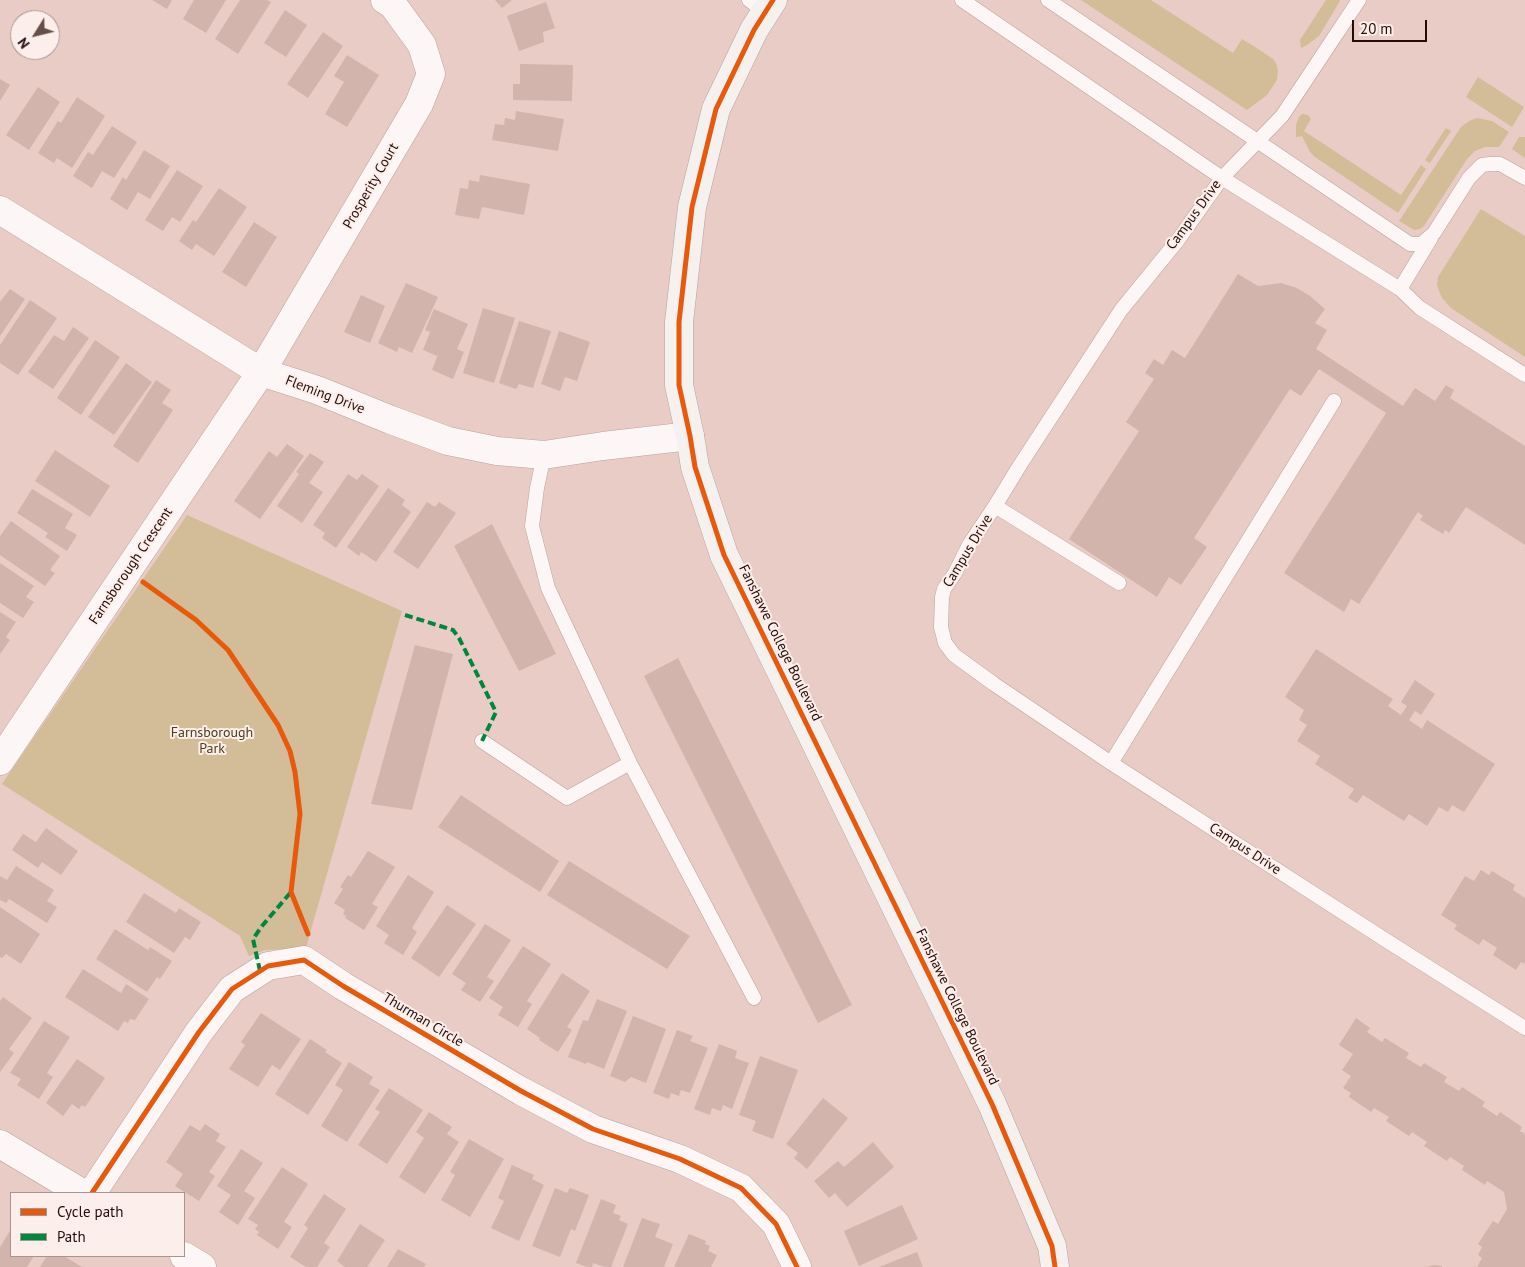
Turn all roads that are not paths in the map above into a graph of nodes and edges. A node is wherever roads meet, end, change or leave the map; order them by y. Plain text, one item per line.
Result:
1 (385, 0) edge
2 (962, 0) edge
3 (1048, 0) edge
4 (1359, 0) edge
5 (763, 4) edge
6 (1259, 141) junction
7 (1222, 178) junction
8 (1525, 178) edge
9 (0, 210) edge
10 (1434, 233) junction
11 (1400, 289) junction
12 (262, 372) junction
13 (1525, 374) edge
14 (1334, 401) dead end
15 (690, 436) junction
16 (544, 455) junction
17 (995, 506) junction
18 (1119, 583) dead end
19 (482, 742) dead end
20 (0, 761) edge
21 (1111, 762) junction
22 (630, 764) junction
23 (754, 998) dead end
24 (1525, 1028) edge
25 (0, 1144) edge
26 (80, 1192) edge
27 (93, 1192) edge
28 (185, 1257) edge
29 (202, 1267) edge
30 (797, 1267) edge
31 (1055, 1267) edge

1 - 12 street, Prosperity Court
2 - 7 lane
3 - 6 lane
4 - 6 lane, Campus Drive
5 - 15 street, Fanshawe College Boulevard
6 - 7 lane, Campus Drive
6 - 10 lane
7 - 11 lane
7 - 17 lane, Campus Drive
8 - 10 lane
9 - 12 street, Fleming Drive
10 - 11 lane
11 - 13 lane
12 - 16 street, Fleming Drive
12 - 20 street, Farnsborough Crescent
14 - 21 lane
15 - 16 street, Fleming Drive
15 - 31 street, Fanshawe College Boulevard
16 - 22 lane
17 - 18 lane
17 - 21 lane, Campus Drive
19 - 22 lane
21 - 24 lane, Campus Drive
22 - 23 lane
25 - 26 street
27 - 30 street, Thurman Circle
28 - 29 street

